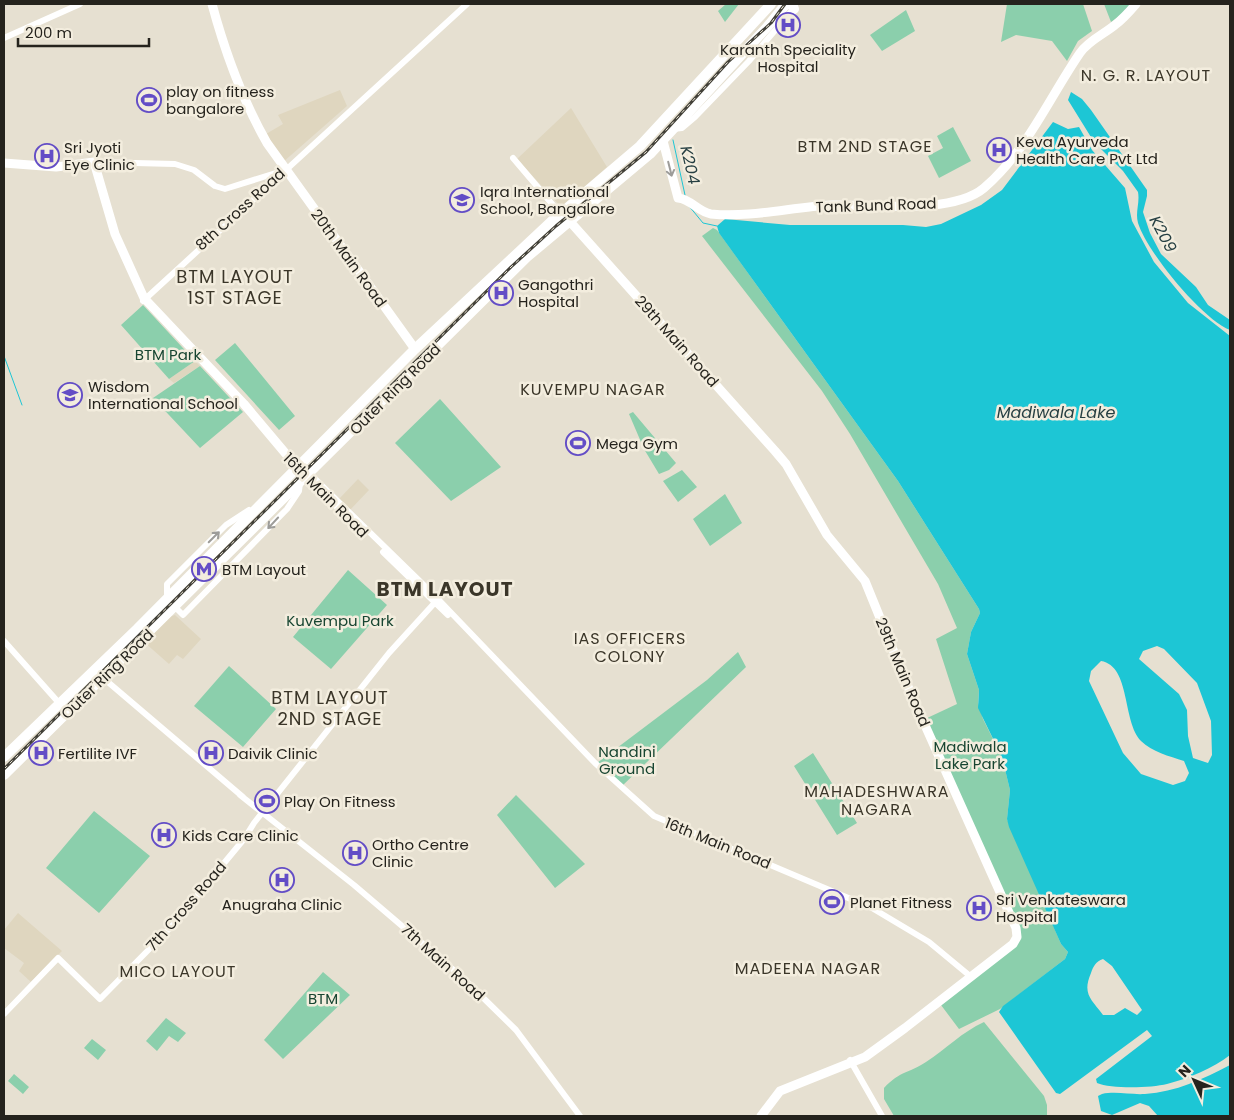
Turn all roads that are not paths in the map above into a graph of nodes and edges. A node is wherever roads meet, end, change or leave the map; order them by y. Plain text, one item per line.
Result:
1 (80, 4) edge
2 (212, 4) edge
3 (467, 4) edge
4 (772, 4) edge
5 (1136, 4) edge
6 (792, 5) edge
7 (4, 38) edge
8 (754, 40) junction
9 (674, 127) junction
10 (663, 140) junction
11 (512, 158) dead end
12 (94, 162) junction
13 (4, 164) edge
14 (284, 168) junction
15 (563, 216) junction
16 (145, 297) junction
17 (415, 349) junction
18 (297, 466) junction
19 (305, 478) junction
20 (436, 601) junction
21 (4, 641) edge
22 (102, 678) junction
23 (59, 704) junction
24 (4, 757) edge
25 (4, 762) edge
26 (4, 774) edge
27 (264, 814) junction
28 (968, 975) junction
29 (4, 1014) edge
30 (850, 1061) junction
31 (580, 1116) edge
32 (757, 1116) edge
33 (761, 1116) edge
34 (882, 1116) edge

1 - 7 street
2 - 14 main road, 20th Main Road
3 - 14 street, 8th Cross Road
4 - 15 highway, Outer Ring Road
4 - 25 main road
10 -> 5 main road, Tank Bund Road
6 - 8 main road
6 - 9 highway, Outer Ring Road
8 - 9 main road
8 - 26 main road
9 - 10 highway, Outer Ring Road
10 - 15 highway, Outer Ring Road
11 - 15 street, 29th Main Road
12 - 13 main road
12 - 14 street
12 - 16 main road, 16th Main Road
14 - 16 street, 8th Cross Road
14 - 17 main road, 20th Main Road
15 - 17 highway, Outer Ring Road
15 - 19 highway, Outer Ring Road
15 - 28 main road, 29th Main Road
16 - 18 main road, 16th Main Road
17 - 18 highway, Outer Ring Road
18 - 19 main road, 16th Main Road
23 -> 18 highway, Outer Ring Road
19 - 20 street, 16th Main Road
19 -> 22 highway, Outer Ring Road
20 - 27 street, 7th Cross Road
20 - 28 street, 16th Main Road
21 - 23 street
22 - 26 highway, Outer Ring Road
22 - 27 street, 7th Main Road
23 - 24 highway, Outer Ring Road
27 - 29 street, 7th Cross Road
27 - 31 street, 7th Main Road
28 - 30 main road, 29th Main Road
30 - 32 main road, 29th Main Road
30 - 33 main road, 29th Main Road
30 - 34 street

